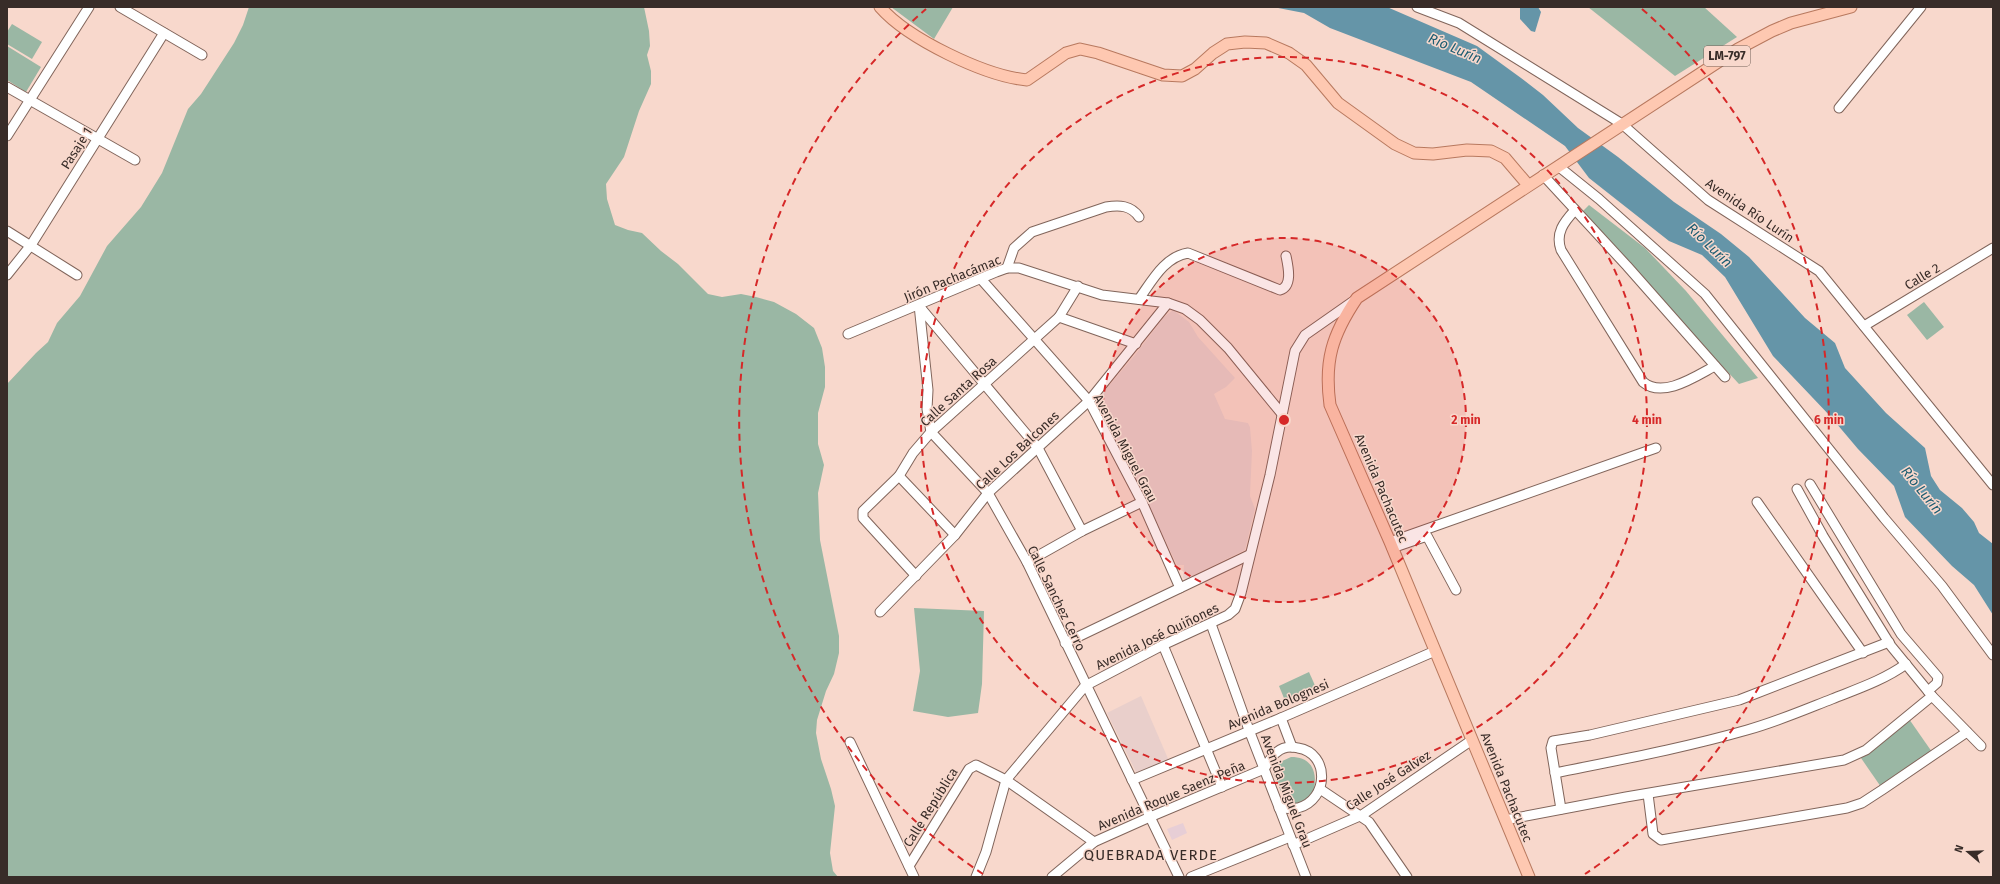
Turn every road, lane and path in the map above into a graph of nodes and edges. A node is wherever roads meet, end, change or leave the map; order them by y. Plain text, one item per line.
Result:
1 (89, 7) edge
2 (120, 7) edge
3 (880, 7) edge
4 (1417, 7) edge
5 (1851, 7) edge
6 (1921, 7) edge
7 (164, 33) junction
8 (202, 55) dead end
9 (7, 87) edge
10 (30, 100) junction
11 (1839, 108) dead end
12 (1618, 126) junction
13 (7, 136) edge
14 (97, 139) junction
15 (135, 160) dead end
16 (1561, 164) junction
17 (1543, 175) junction
18 (1528, 185) junction
19 (1575, 210) junction
20 (1139, 217) dead end
21 (7, 231) edge
22 (31, 245) junction
23 (1993, 248) edge
24 (1286, 256) dead end
25 (1007, 268) junction
26 (7, 275) edge
27 (77, 275) dead end
28 (981, 279) junction
29 (1078, 286) junction
30 (1358, 298) junction
31 (1139, 299) junction
32 (1168, 303) junction
33 (919, 305) junction
34 (1059, 317) junction
35 (1864, 326) junction
36 (848, 334) dead end
37 (1035, 340) junction
38 (1136, 344) junction
39 (1715, 366) junction
40 (1725, 378) dead end
41 (985, 384) junction
42 (1089, 401) junction
43 (1282, 414) junction
44 (931, 432) junction
45 (1038, 448) junction
46 (1656, 448) dead end
47 (899, 476) junction
48 (1810, 484) dead end
49 (1993, 485) edge
50 (1797, 489) dead end
51 (988, 493) junction
52 (1142, 502) junction
53 (1757, 502) dead end
54 (1082, 531) junction
55 (955, 535) junction
56 (1391, 545) junction
57 (1249, 555) junction
58 (1027, 562) junction
59 (916, 576) junction
60 (1180, 588) junction
61 (1456, 590) dead end
62 (880, 612) dead end
63 (1211, 624) junction
64 (1889, 642) junction
65 (1065, 643) junction
66 (1163, 645) junction
67 (1435, 651) junction
68 (1863, 653) junction
69 (1993, 656) edge
70 (1906, 664) junction
71 (1085, 686) junction
72 (1930, 694) junction
73 (1280, 718) junction
74 (1249, 730) junction
75 (1967, 732) junction
76 (1472, 740) junction
77 (850, 742) dead end
78 (1981, 746) dead end
79 (1292, 747) junction
80 (1205, 749) junction
81 (1264, 769) junction
82 (1555, 773) junction
83 (1006, 780) junction
84 (1132, 780) junction
85 (1222, 787) junction
86 (1320, 789) junction
87 (1648, 794) junction
88 (1279, 808) junction
89 (1561, 809) junction
90 (1362, 815) junction
91 (1150, 817) junction
92 (1505, 820) junction
93 (1292, 841) junction
94 (1094, 842) junction
95 (909, 866) junction
96 (914, 877) edge
97 (976, 877) edge
98 (1052, 877) edge
99 (1179, 877) edge
100 (1191, 877) edge
101 (1306, 877) edge
102 (1407, 877) edge
103 (1528, 877) edge

1 - 10 street
2 - 7 street
3 - 18 main road
4 - 12 street, Avenida Río Lurín
5 - 12 main road, LM-797
6 - 11 street
7 - 8 street
7 - 14 street, Pasaje 1
9 - 10 street
10 - 13 street
10 - 14 street
12 - 16 main road, LM-797
12 - 35 street, Avenida Río Lurín
14 - 15 street
14 - 22 street, Pasaje 1
16 - 17 main road, LM-797
16 - 69 street
17 - 18 main road, LM-797
17 - 19 street
18 - 30 main road, Avenida Pachacutec / LM-797
19 - 39 street
19 - 39 street
20 - 25 street
21 - 22 street
22 - 26 street, Pasaje 1
22 - 27 street
23 - 35 street, Calle 2
24 - 31 street
25 - 28 street, Jirón Pachacámac
25 - 29 street, Jirón Pachacámac
28 - 33 street, Jirón Pachacámac
28 - 37 street, Avenida Miguel Grau
29 - 31 street, Jirón Pachacámac
29 - 34 street, Calle Santa Rosa
30 - 43 street, Avenida José Quiñones
30 - 56 main road, Avenida Pachacutec / LM-797
31 - 32 street, Jirón Pachacámac
32 - 38 street, Calle Los Balcones
32 - 43 street, Jirón Pachacámac
33 - 36 street, Jirón Pachacámac
33 - 41 street
33 - 44 street
34 - 37 street, Calle Santa Rosa
34 - 38 street
35 - 49 street, Avenida Río Lurín
37 - 41 street, Calle Santa Rosa
37 - 42 street, Avenida Miguel Grau
38 - 42 street, Calle Los Balcones
39 - 40 street
41 - 44 street, Calle Santa Rosa
41 - 45 street
42 - 45 street, Calle Los Balcones
42 - 52 street, Avenida Miguel Grau
43 - 57 street, Avenida José Quiñones
44 - 47 street, Calle Santa Rosa
44 - 51 street, Calle Sanchez Cerro
45 - 51 street, Calle Los Balcones
45 - 54 street
46 - 56 street
47 - 55 street
47 - 59 street, Calle Santa Rosa
48 - 72 street
50 - 64 street
51 - 55 street, Calle Los Balcones
51 - 58 street, Calle Sanchez Cerro
52 - 54 street
52 - 60 street, Avenida Miguel Grau
53 - 68 street
54 - 58 street
55 - 59 street, Calle Los Balcones
56 - 61 street
56 - 67 main road, Avenida Pachacutec / LM-797
57 - 60 street
57 - 63 street, Avenida José Quiñones
58 - 65 street, Calle Sanchez Cerro
59 - 62 street, Calle Los Balcones
60 - 65 street
63 - 66 street, Avenida José Quiñones
63 - 74 street, Avenida Miguel Grau
64 - 68 street
64 - 70 street
65 - 71 street, Calle Sanchez Cerro
66 - 71 street, Avenida José Quiñones
66 - 80 street
67 - 73 street, Avenida Bolognesi
67 - 76 main road, Avenida Pachacutec / LM-797
68 - 82 street
70 - 72 street
70 - 82 street
71 - 83 street, Avenida José Quiñones
71 - 84 street, Calle Sanchez Cerro
72 - 75 street
72 - 87 street
73 - 74 street, Avenida Bolognesi
73 - 79 street
74 - 80 street, Avenida Bolognesi
74 - 81 street, Avenida Miguel Grau
75 - 78 street
75 - 87 street
76 - 90 street, Calle José Galvez
76 - 92 main road, Avenida Pachacutec / LM-797
77 - 95 street
79 - 81 street
79 - 86 street
80 - 84 street, Avenida Bolognesi
80 - 85 street
81 - 85 street, Avenida Roque Saenz Peña
81 - 88 street, Avenida Miguel Grau
82 - 89 street
83 - 94 street
83 - 95 street, Calle República
83 - 97 street, Avenida José Quiñones
84 - 91 street, Calle Sanchez Cerro
85 - 91 street, Avenida Roque Saenz Peña
86 - 88 street
86 - 90 street
87 - 89 street
88 - 93 street, Avenida Miguel Grau
89 - 92 street
90 - 93 street, Calle José Galvez
90 - 102 street
91 - 94 street, Avenida Roque Saenz Peña
91 - 99 street, Calle Sanchez Cerro
92 - 103 main road, Avenida Pachacutec / LM-797
93 - 100 street, Calle José Galvez
93 - 101 street, Avenida Miguel Grau
94 - 98 street, Avenida Roque Saenz Peña
95 - 96 street

